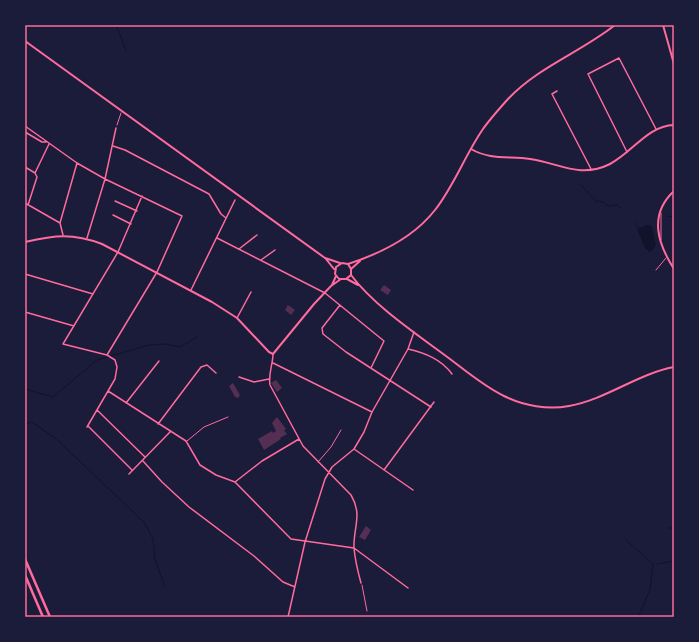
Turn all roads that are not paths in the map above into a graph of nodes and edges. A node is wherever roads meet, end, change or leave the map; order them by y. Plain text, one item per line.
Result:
1 (615, 25) edge
2 (663, 25) edge
3 (25, 41) edge
4 (674, 64) edge
5 (557, 91) dead end
6 (674, 125) edge
7 (25, 126) edge
8 (116, 128) dead end
9 (656, 129) junction
10 (25, 132) edge
11 (46, 142) junction
12 (49, 144) junction
13 (113, 146) junction
14 (471, 149) junction
15 (627, 152) junction
16 (77, 163) junction
17 (25, 167) edge
18 (591, 169) junction
19 (35, 173) junction
20 (105, 179) junction
21 (674, 191) edge
22 (142, 196) junction
23 (235, 200) dead end
24 (115, 201) dead end
25 (25, 203) edge
26 (28, 205) junction
27 (137, 211) junction
28 (660, 211) junction
29 (113, 215) dead end
30 (226, 218) junction
31 (60, 223) junction
32 (131, 224) junction
33 (63, 235) junction
34 (257, 235) dead end
35 (87, 238) junction
36 (217, 238) junction
37 (25, 242) edge
38 (661, 244) junction
39 (239, 249) junction
40 (275, 250) dead end
41 (118, 252) junction
42 (325, 258) junction
43 (667, 258) junction
44 (261, 260) junction
45 (361, 260) junction
46 (340, 263) junction
47 (348, 264) junction
48 (351, 269) junction
49 (674, 269) edge
50 (335, 270) junction
51 (656, 270) dead end
52 (157, 272) junction
53 (25, 274) edge
54 (351, 275) junction
55 (336, 276) junction
56 (341, 279) junction
57 (346, 279) junction
58 (359, 285) junction
59 (331, 286) junction
60 (191, 290) junction
61 (251, 292) dead end
62 (325, 293) junction
63 (94, 294) junction
64 (340, 305) junction
65 (25, 312) edge
66 (237, 318) junction
67 (74, 326) junction
68 (414, 332) junction
69 (408, 349) junction
70 (273, 354) junction
71 (107, 355) junction
72 (159, 361) dead end
73 (273, 363) junction
74 (674, 367) edge
75 (371, 368) junction
76 (216, 373) dead end
77 (452, 374) dead end
78 (239, 377) dead end
79 (269, 379) junction
80 (390, 379) junction
81 (108, 391) junction
82 (434, 402) dead end
83 (126, 403) junction
84 (431, 408) junction
85 (97, 410) junction
86 (372, 412) junction
87 (228, 417) dead end
88 (158, 424) junction
89 (341, 430) dead end
90 (170, 432) junction
91 (299, 439) junction
92 (186, 441) junction
93 (354, 449) junction
94 (145, 458) junction
95 (143, 461) junction
96 (318, 462) junction
97 (132, 470) junction
98 (384, 470) junction
99 (328, 472) junction
100 (129, 474) dead end
101 (235, 482) junction
102 (414, 490) dead end
103 (305, 542) junction
104 (354, 548) junction
105 (25, 559) edge
106 (25, 575) edge
107 (361, 583) road end
108 (295, 587) junction
109 (408, 588) dead end
110 (43, 617) edge
111 (50, 617) edge
112 (288, 617) edge

1 - 14 street
2 - 4 street
3 - 42 street
5 - 18 street
6 - 9 street
7 - 11 street
8 - 13 street
9 - 15 street
9 - 15 street
10 - 11 street
11 - 12 street
12 - 16 street
12 - 19 street
13 - 20 street
13 - 30 street
14 - 18 street
14 - 45 street
15 - 18 street
16 - 20 street
16 - 31 street
17 - 19 street
19 - 26 street
20 - 22 street
20 - 35 street
21 - 28 street
22 - 27 street
22 - 52 street
23 - 30 street
24 - 27 street
25 - 26 street
26 - 31 street
27 - 32 street
28 - 38 lane
28 - 38 street
29 - 32 street
30 - 36 street
31 - 33 street
32 - 41 street
33 - 35 street
33 - 37 street
34 - 39 street
35 - 41 street
36 - 39 street
36 - 60 street
38 - 43 street
39 - 44 street
40 - 44 street
41 - 52 street
41 - 63 street
42 - 46 street
42 - 50 street
43 - 49 street
43 - 51 lane
44 - 62 street
45 - 47 street
45 - 48 street
46 - 47 street
46 - 50 street
47 - 48 street
48 - 54 street
50 - 55 street
52 - 60 street
52 - 71 street
53 - 63 street
54 - 57 street
54 - 58 street
55 - 56 street
55 - 59 street
56 - 57 street
56 - 59 street
57 - 58 street
58 - 68 street
59 - 62 street
60 - 66 street
61 - 66 street
62 - 64 street
62 - 70 street
63 - 67 street
64 - 75 street
64 - 75 street
65 - 67 street
66 - 70 street
67 - 71 street
68 - 69 street
68 - 74 street
69 - 77 street
69 - 80 street
70 - 73 street
71 - 81 street
72 - 83 street
73 - 79 street
73 - 86 street
75 - 80 street
76 - 88 street
78 - 79 street
79 - 91 street
80 - 84 street
80 - 86 street
81 - 83 street
81 - 85 street
82 - 84 street
83 - 88 street
84 - 98 street
85 - 94 street
85 - 97 street
86 - 93 street
87 - 92 lane
88 - 90 street
89 - 96 lane
90 - 92 street
90 - 94 street
91 - 96 street
91 - 101 street
92 - 101 street
93 - 98 street
93 - 99 street
94 - 95 street
95 - 97 street
95 - 108 street
96 - 99 street
97 - 100 street
98 - 102 street
99 - 103 street
99 - 104 street
101 - 103 street
103 - 104 street
103 - 108 street
104 - 107 street
104 - 109 street
105 - 111 highway
106 - 110 highway
108 - 112 street

